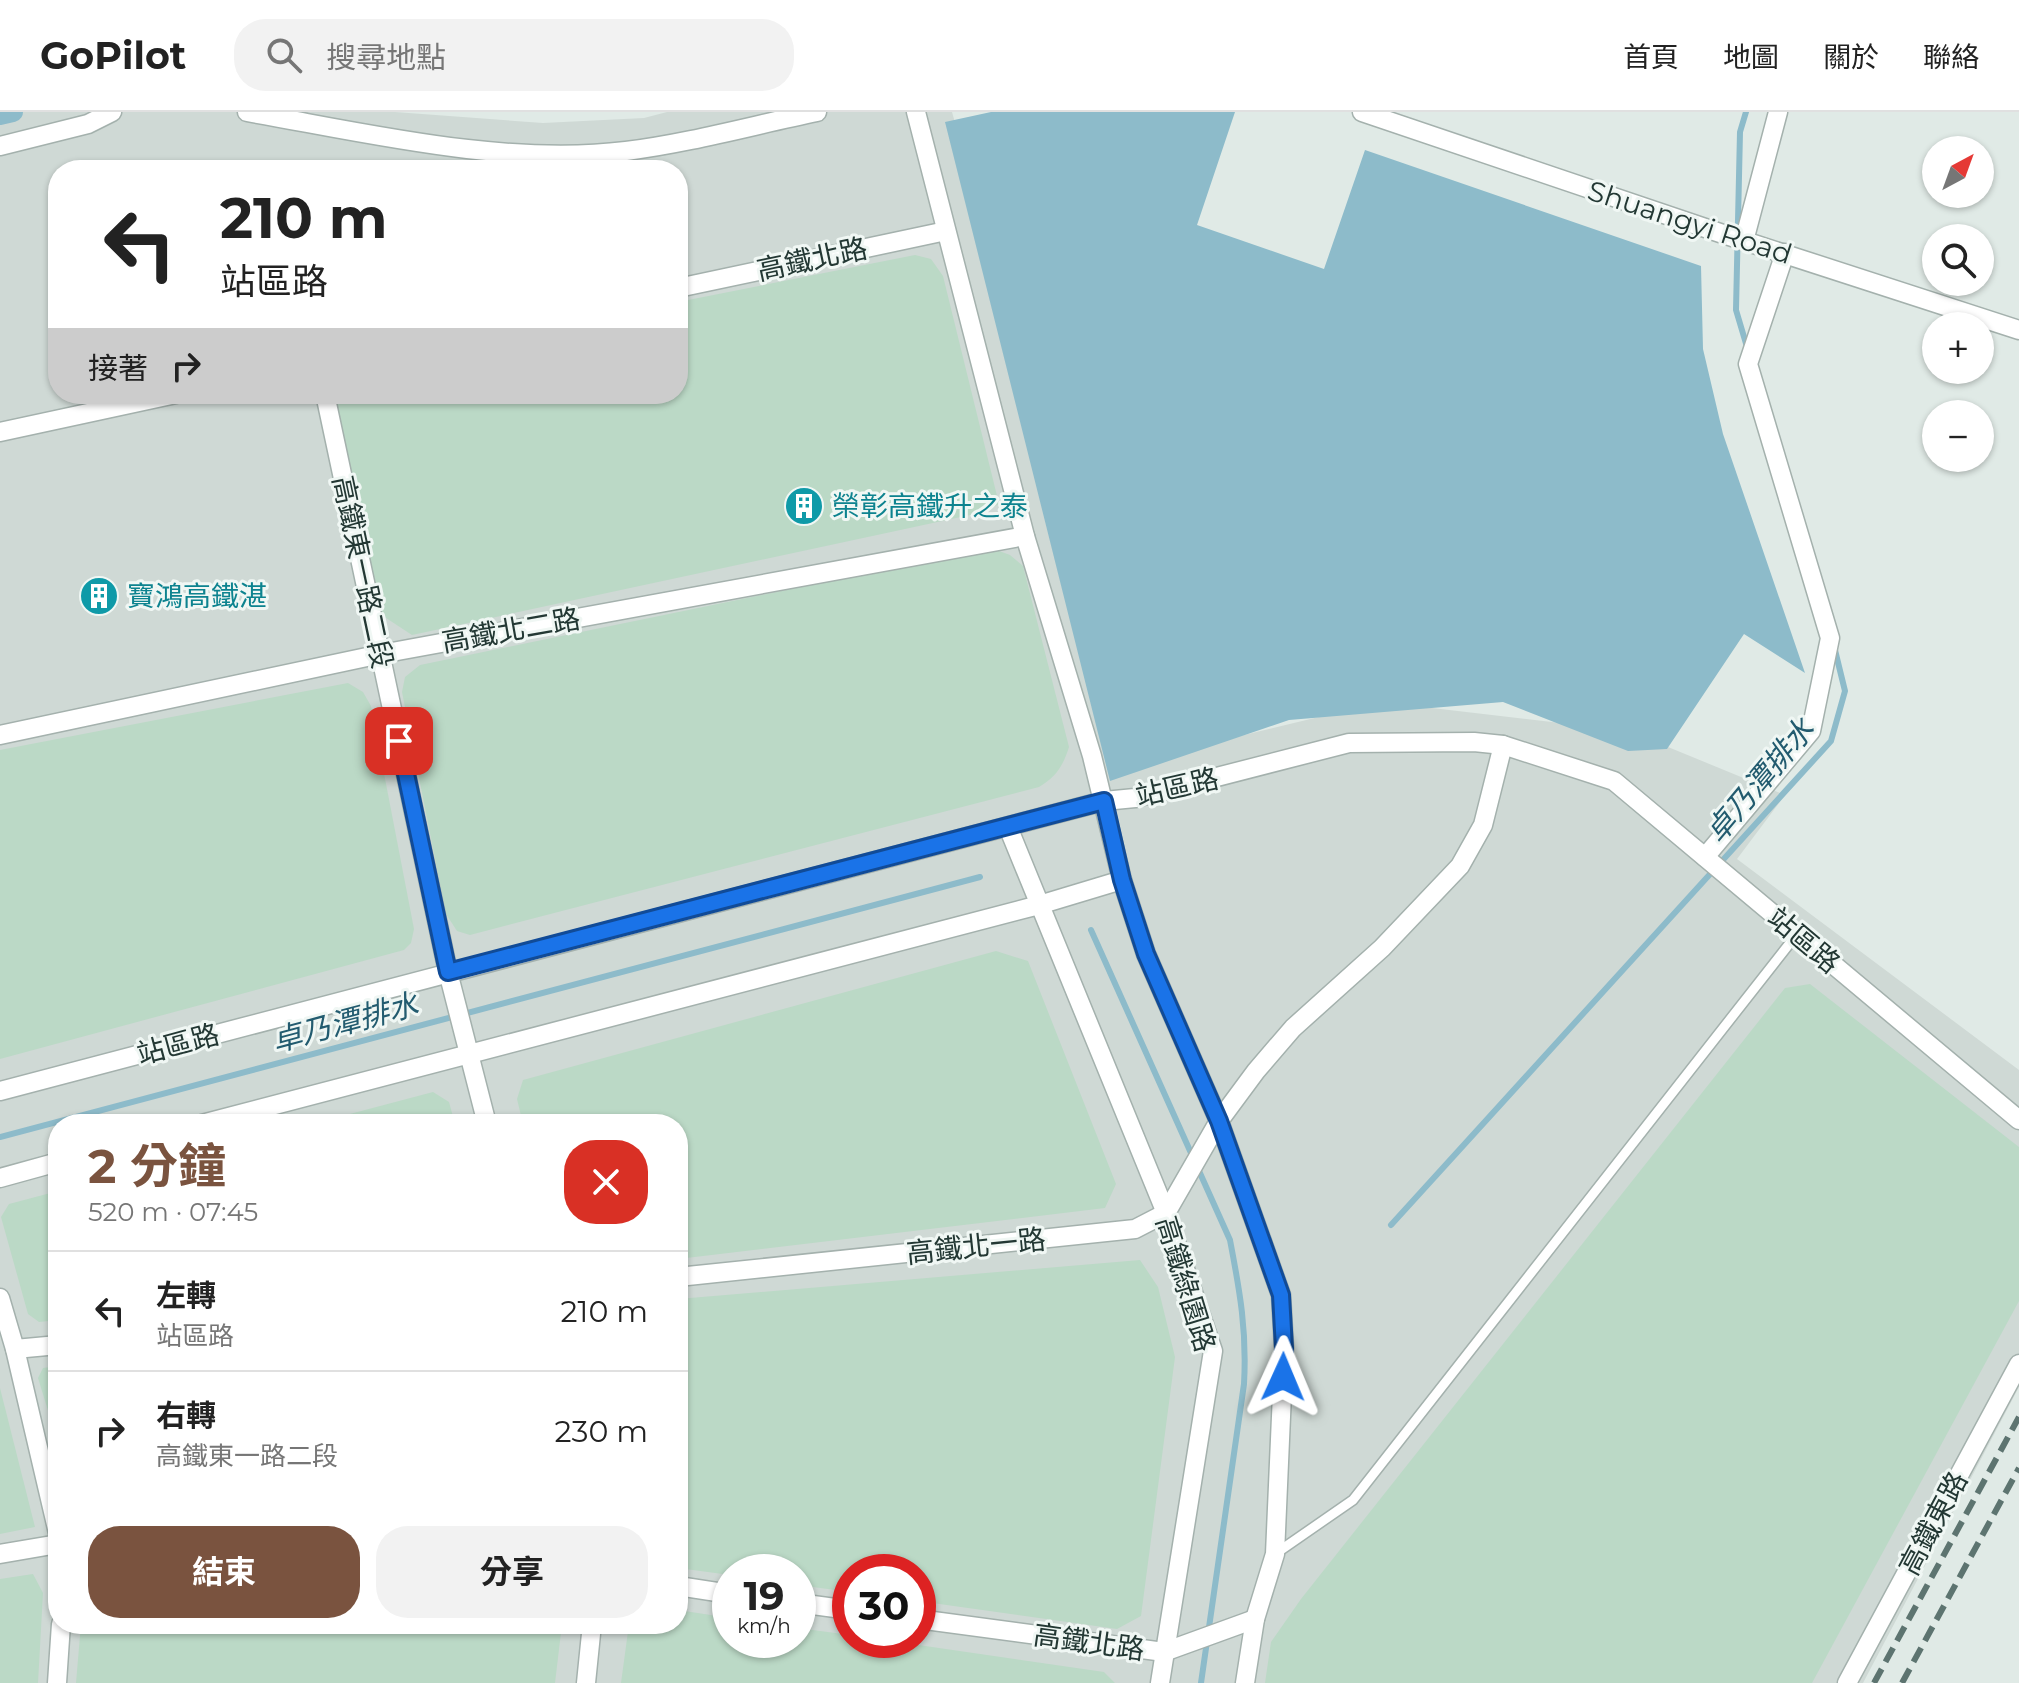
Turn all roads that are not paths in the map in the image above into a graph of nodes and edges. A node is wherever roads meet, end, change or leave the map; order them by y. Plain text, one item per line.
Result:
1 (112, 112) edge
2 (247, 112) edge
3 (817, 112) edge
4 (916, 112) edge
5 (1362, 112) edge
6 (1778, 112) edge
7 (0, 146) edge
8 (946, 231) junction
9 (1744, 241) junction
10 (1785, 253) junction
11 (688, 286) edge
12 (2019, 330) edge
13 (130, 404) edge
14 (327, 404) edge
15 (0, 432) edge
16 (1025, 536) junction
17 (381, 654) junction
18 (0, 735) edge
19 (1503, 745) junction
20 (1104, 801) junction
21 (1008, 827) junction
22 (1713, 863) junction
23 (1122, 880) junction
24 (1039, 905) junction
25 (1797, 934) junction
26 (448, 972) junction
27 (469, 1053) junction
28 (0, 1091) edge
29 (240, 1114) edge
30 (484, 1114) edge
31 (2019, 1120) edge
32 (1219, 1121) junction
33 (48, 1165) edge
34 (0, 1178) edge
35 (1166, 1213) junction
36 (688, 1276) edge
37 (0, 1298) edge
38 (48, 1346) edge
39 (15, 1349) junction
40 (2019, 1364) edge
41 (48, 1490) edge
42 (48, 1546) edge
43 (0, 1554) edge
44 (1275, 1554) junction
45 (688, 1588) edge
46 (712, 1591) edge
47 (1255, 1619) junction
48 (936, 1621) edge
49 (60, 1634) edge
50 (591, 1634) edge
51 (1164, 1652) junction
52 (57, 1683) edge
53 (586, 1683) edge
54 (1160, 1683) edge
55 (1245, 1683) edge
56 (1847, 1683) edge

1 - 7 street
2 - 3 street
4 - 8 street
5 - 9 street, Shuangyi Road
6 - 9 street
8 - 11 street, 高鐵北路
8 - 16 street
9 - 10 street, Shuangyi Road
10 - 12 street, Shuangyi Road
10 - 22 street
13 - 15 street
14 - 17 street, 高鐵東一路二段
16 - 17 street, 高鐵北二路
16 - 20 street
17 - 18 street, 高鐵北二路
17 - 26 street, 高鐵東一路二段
19 - 20 street, 站區路
19 - 22 street, 站區路
19 - 32 street
20 - 21 street, 站區路
20 - 23 street
21 - 24 street, 高鐵綠園路
21 - 26 street, 站區路
22 - 25 street, 站區路
23 - 24 street
23 - 32 street
24 - 27 street
24 - 35 street, 高鐵綠園路
25 - 31 street, 站區路
25 - 44 lane
26 - 27 street, 高鐵東一路二段
26 - 28 street, 站區路
27 - 29 street
27 - 30 street, 高鐵東一路二段
32 - 35 street
32 - 44 street
33 - 34 street
35 - 36 street, 高鐵北一路
35 - 51 street, 高鐵綠園路
37 - 39 street
38 - 39 street
39 - 41 street
40 - 56 street, 高鐵東路
42 - 43 street
44 - 47 street
45 - 46 street
47 - 51 street, 高鐵北路
47 - 55 street
48 - 51 street, 高鐵北路
49 - 52 street
50 - 53 street
51 - 54 street, 高鐵綠園路

